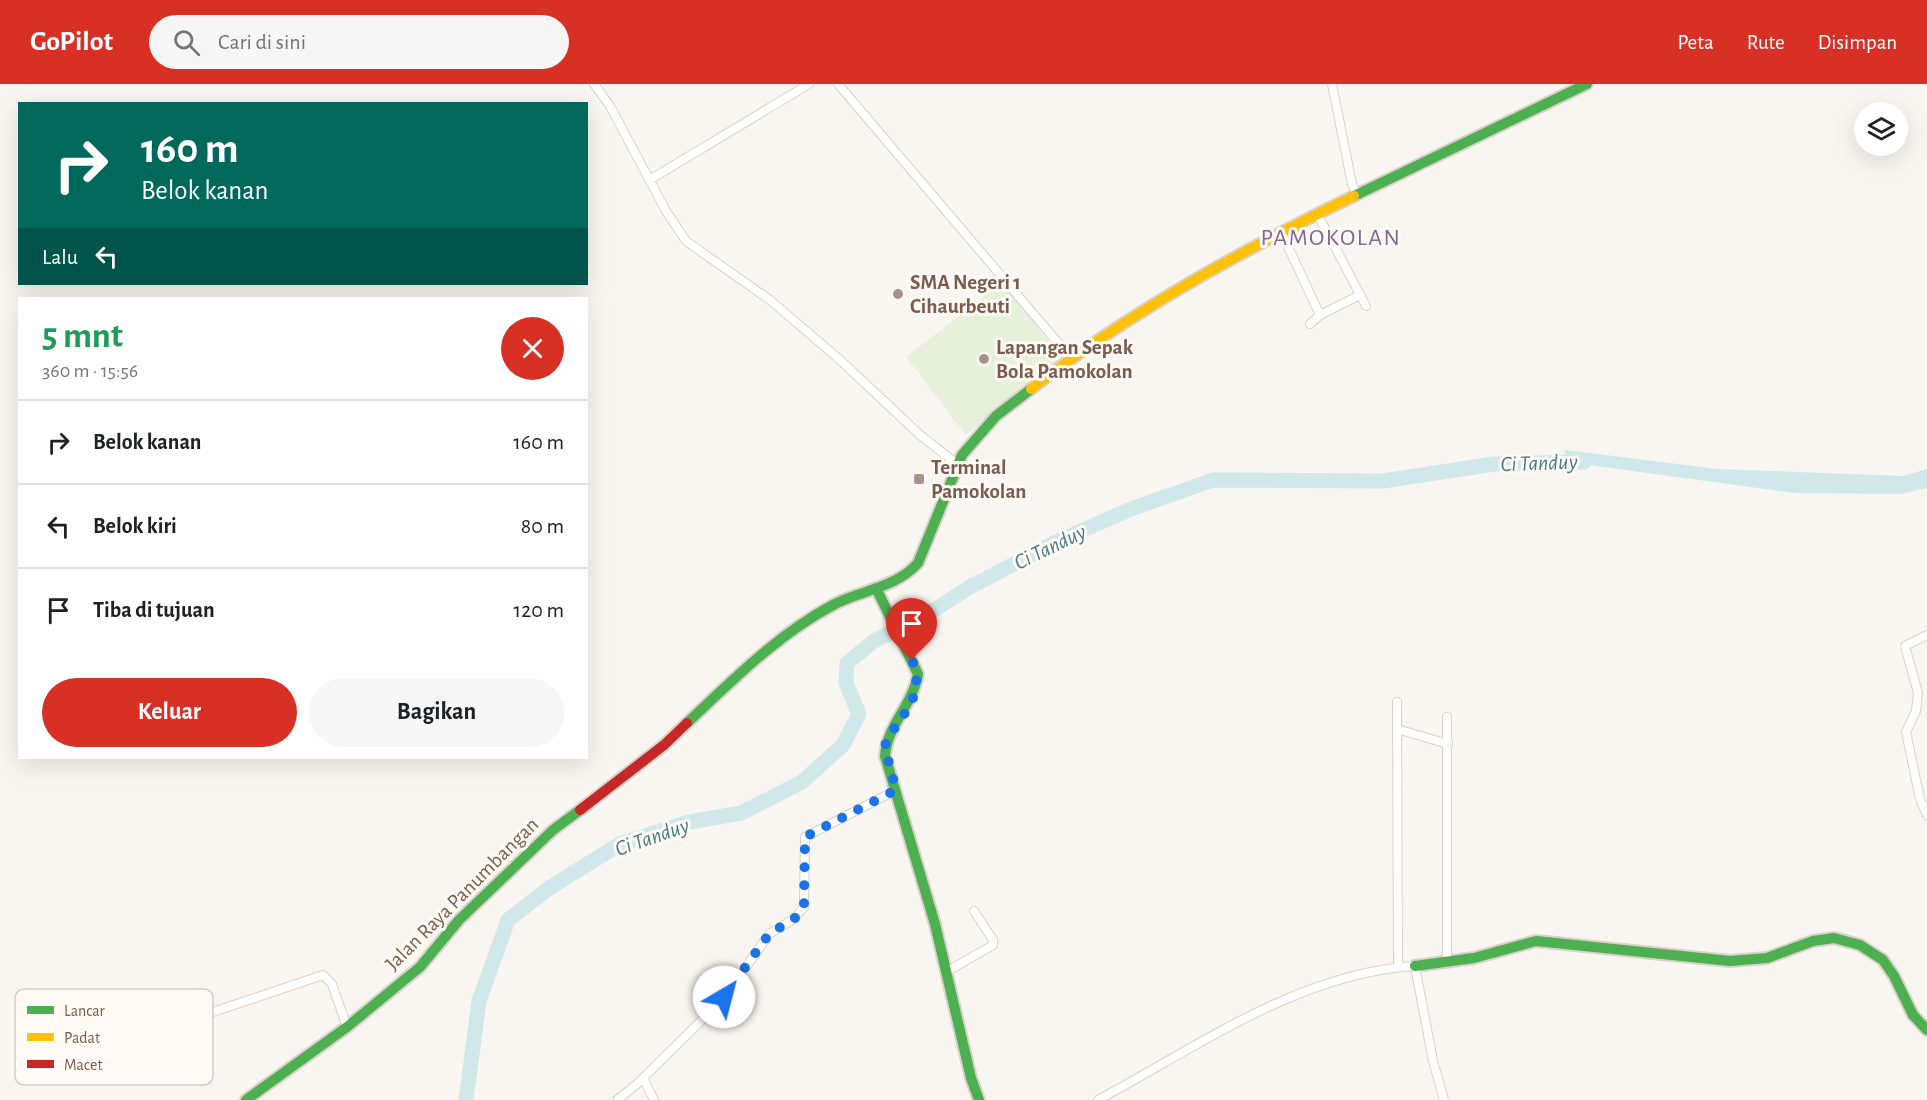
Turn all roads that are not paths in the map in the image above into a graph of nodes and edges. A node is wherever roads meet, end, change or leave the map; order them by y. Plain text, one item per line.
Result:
1 (594, 84) edge
2 (809, 84) edge
3 (838, 84) edge
4 (1332, 84) edge
5 (1587, 84) edge
6 (651, 179) junction
7 (1357, 195) junction
8 (1318, 215) junction
9 (1282, 234) junction
10 (1360, 295) junction
11 (1366, 306) dead end
12 (1320, 315) junction
13 (1310, 324) dead end
14 (1071, 358) junction
15 (957, 464) junction
16 (876, 588) junction
17 (1927, 635) edge
18 (1397, 702) dead end
19 (1447, 717) dead end
20 (1397, 729) junction
21 (1448, 744) junction
22 (896, 790) junction
23 (1927, 815) edge
24 (974, 911) dead end
25 (1447, 962) junction
26 (1415, 966) junction
27 (1398, 967) junction
28 (946, 972) junction
29 (213, 1012) edge
30 (347, 1027) junction
31 (1927, 1030) edge
32 (643, 1077) junction
33 (246, 1100) edge
34 (617, 1100) edge
35 (654, 1100) edge
36 (979, 1100) edge
37 (1098, 1100) edge
38 (1444, 1100) edge

1 - 6 street
2 - 6 street
3 - 14 street
4 - 7 street
5 - 7 main road, Jalan Raya Panumbangan
6 - 15 street
7 - 8 main road, Jalan Raya Panumbangan
8 - 9 main road, Jalan Raya Panumbangan
8 - 10 street
9 - 12 street
9 - 14 main road, Jalan Raya Panumbangan
10 - 11 street
10 - 12 street
12 - 13 street
14 - 15 main road, Jalan Raya Panumbangan
15 - 16 main road, Jalan Raya Panumbangan
16 - 22 main road
16 - 30 main road, Jalan Raya Panumbangan
17 - 23 street
18 - 20 street
19 - 21 street
20 - 21 street
20 - 27 street
21 - 25 street
22 - 28 main road
22 - 32 street
24 - 28 street
25 - 26 main road
25 - 31 main road
26 - 27 street
26 - 38 street
27 - 37 street
28 - 36 main road
29 - 30 street
30 - 33 main road, Jalan Raya Panumbangan
32 - 34 street
32 - 35 street

